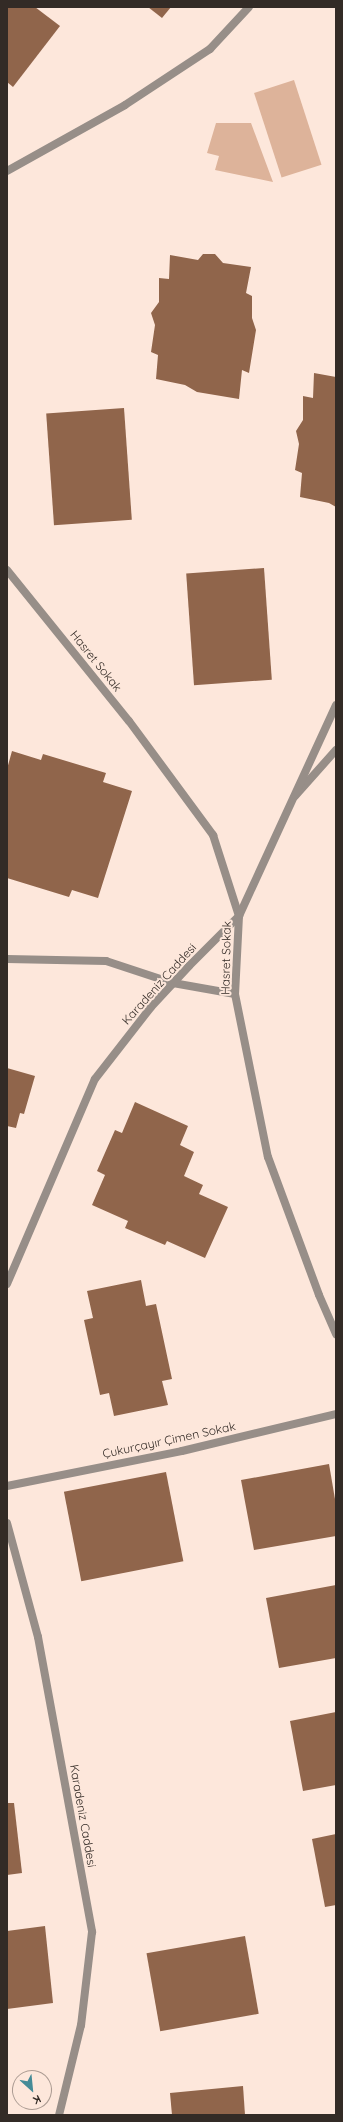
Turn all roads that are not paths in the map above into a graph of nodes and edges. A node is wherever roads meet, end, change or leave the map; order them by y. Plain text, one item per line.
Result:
1 (249, 7) edge
2 (7, 171) edge
3 (7, 570) edge
4 (336, 705) edge
5 (336, 750) edge
6 (294, 798) junction
7 (239, 916) junction
8 (7, 959) edge
9 (173, 983) junction
10 (235, 994) junction
11 (7, 1284) edge
12 (336, 1334) edge
13 (336, 1414) edge
14 (7, 1486) edge
15 (7, 1523) edge
16 (58, 2115) edge

1 - 2 street
3 - 7 street, Hasret Sokak
4 - 6 street, Karadeniz Caddesi
5 - 6 street
6 - 7 street, Karadeniz Caddesi
7 - 9 street, Karadeniz Caddesi
7 - 10 street, Hasret Sokak
8 - 9 street
9 - 10 street
9 - 11 street, Karadeniz Caddesi
10 - 12 street, Hasret Sokak
13 - 14 street, Çukurçayır Çimen Sokak
15 - 16 street, Karadeniz Caddesi

